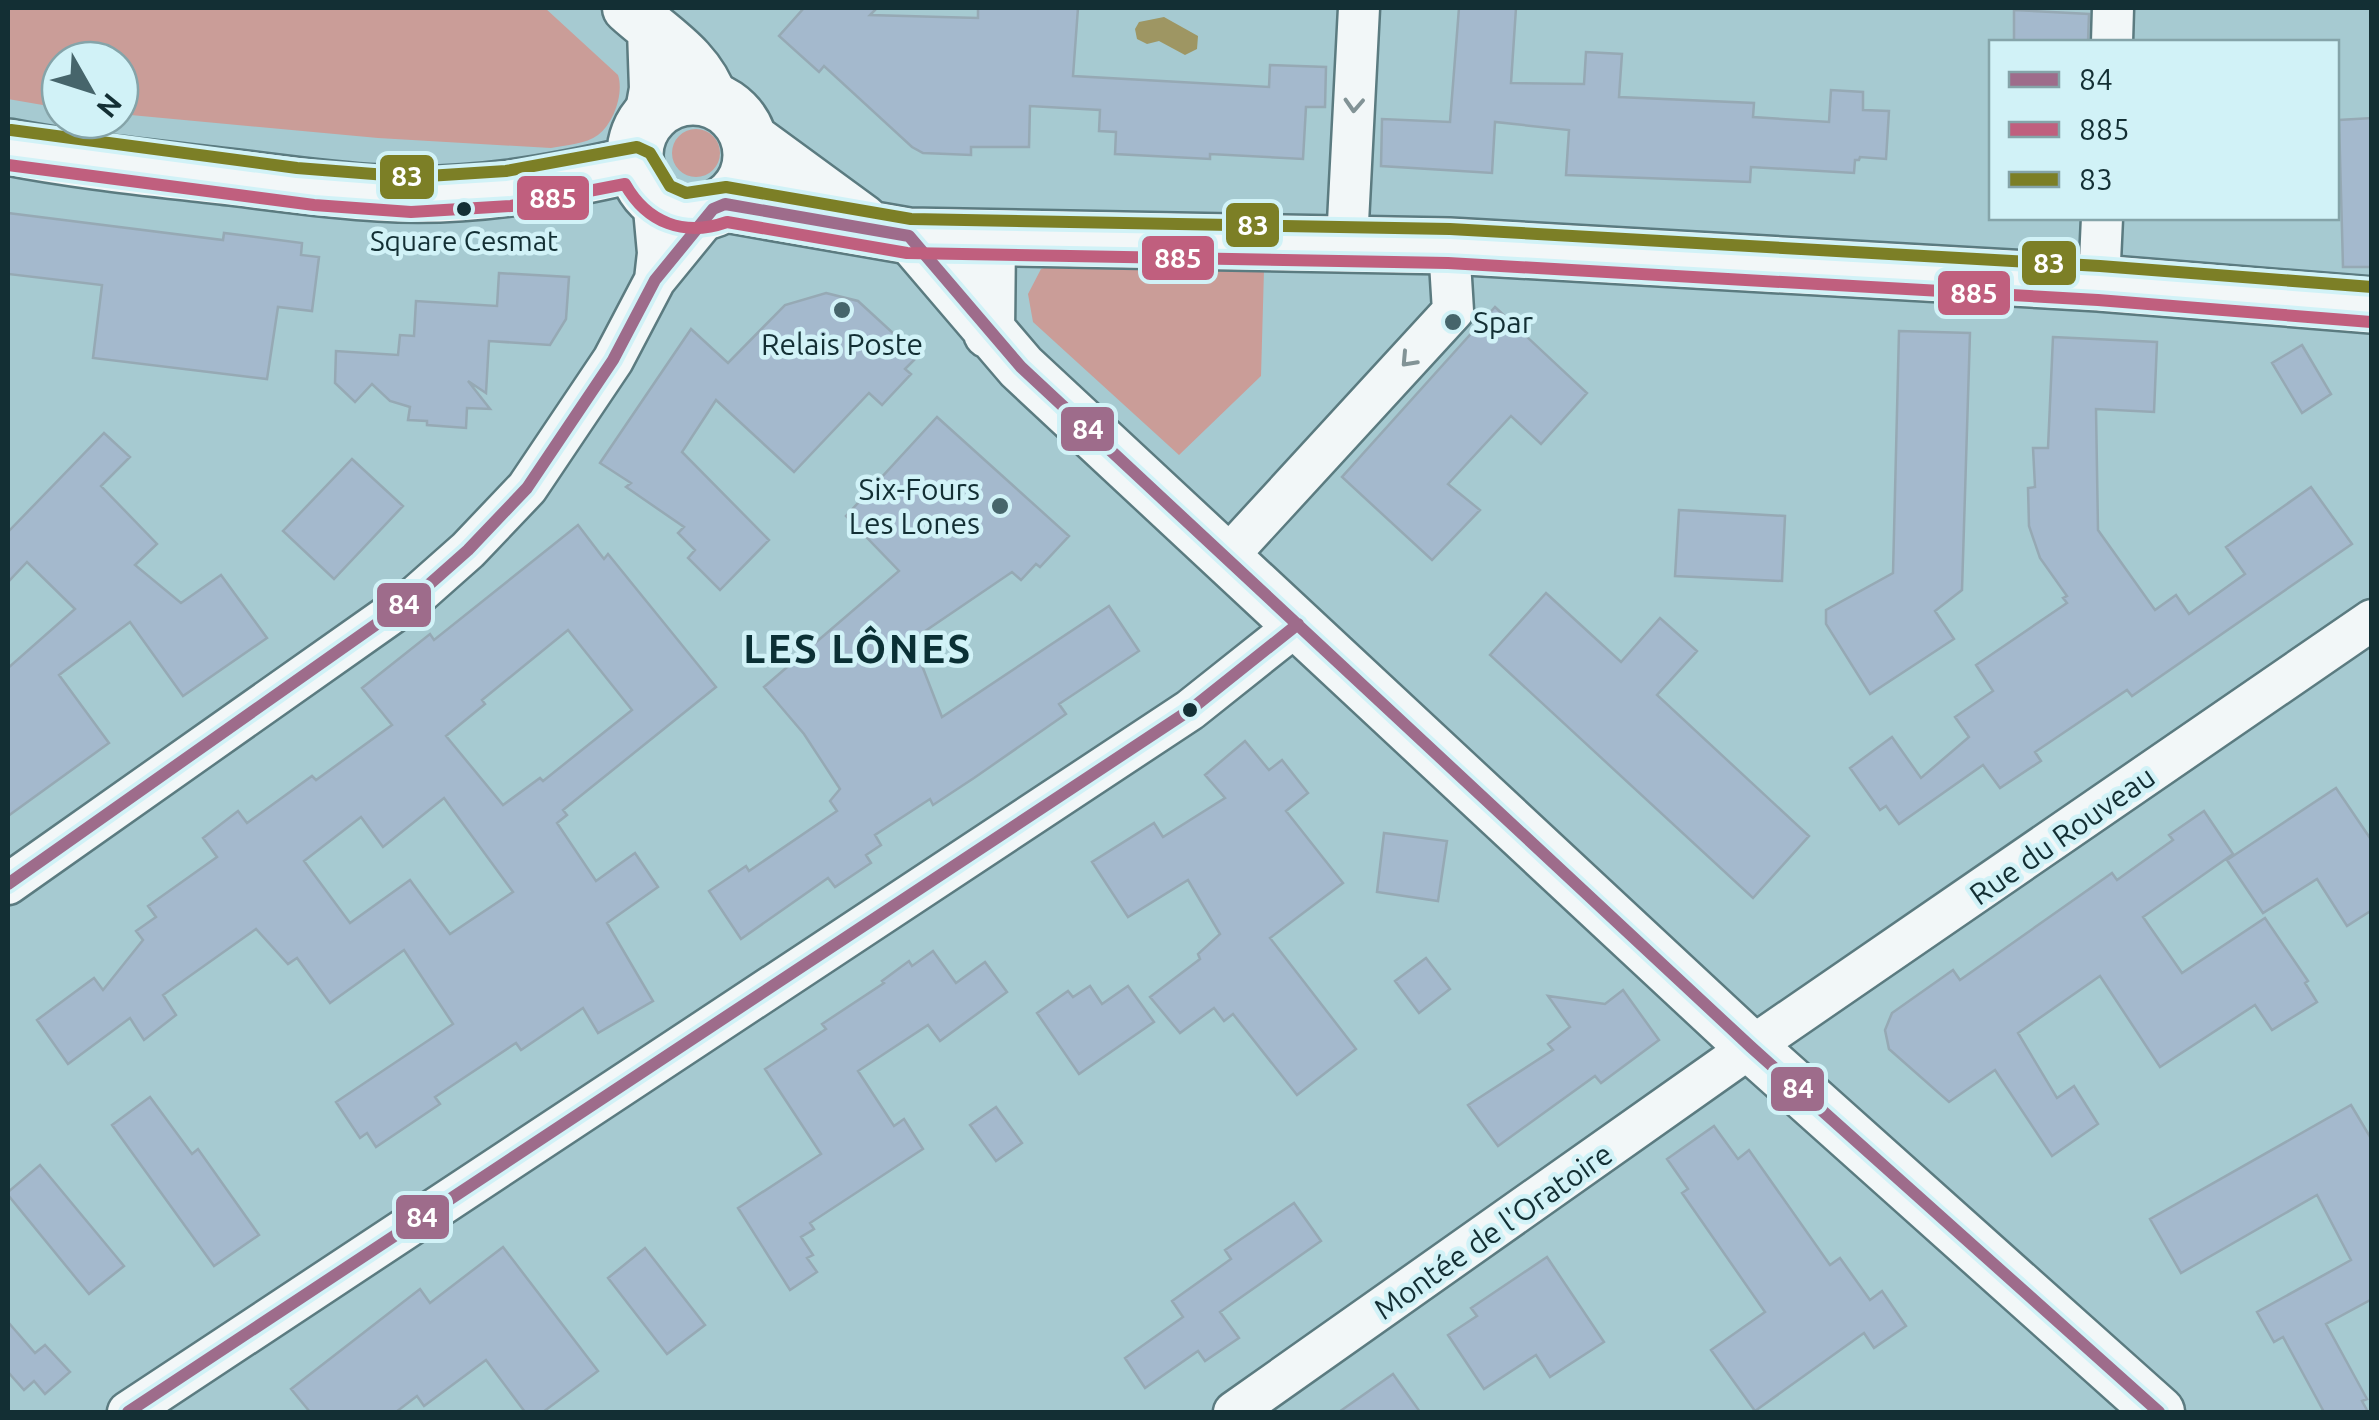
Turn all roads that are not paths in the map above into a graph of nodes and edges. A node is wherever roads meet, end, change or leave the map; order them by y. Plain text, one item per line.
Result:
1 (1359, 8) edge
2 (2114, 8) edge
3 (641, 19) edge
4 (2112, 40) edge
5 (713, 101) junction
6 (749, 140) junction
7 (8, 147) edge
8 (646, 160) junction
9 (719, 207) junction
10 (2102, 220) edge
11 (888, 231) junction
12 (990, 238) junction
13 (1348, 242) junction
14 (1449, 246) junction
15 (655, 280) junction
16 (2099, 283) junction
17 (2372, 304) edge
18 (989, 333) junction
19 (1226, 558) junction
20 (2372, 620) edge
21 (1298, 624) junction
22 (8, 884) edge
23 (1751, 1047) junction
24 (128, 1412) edge
25 (1234, 1412) edge
26 (2159, 1412) edge

1 -> 13 street
2 - 4 street
3 - 5 street
3 - 8 street
5 - 6 main road
5 - 8 main road
6 - 9 main road
6 - 11 main road
7 - 8 main road
8 - 9 main road
8 - 15 street
9 - 11 main road
9 - 15 street
10 - 16 street
11 - 12 main road
11 - 18 street
12 - 13 main road
12 - 18 street
13 - 14 main road
14 - 16 main road
14 -> 19 street
15 - 22 street
16 - 17 main road
18 - 19 street
19 - 21 street
20 - 23 street, Rue du Rouveau
21 - 23 street
21 - 24 street
23 - 25 street, Montée de l'Oratoire
23 - 26 street

